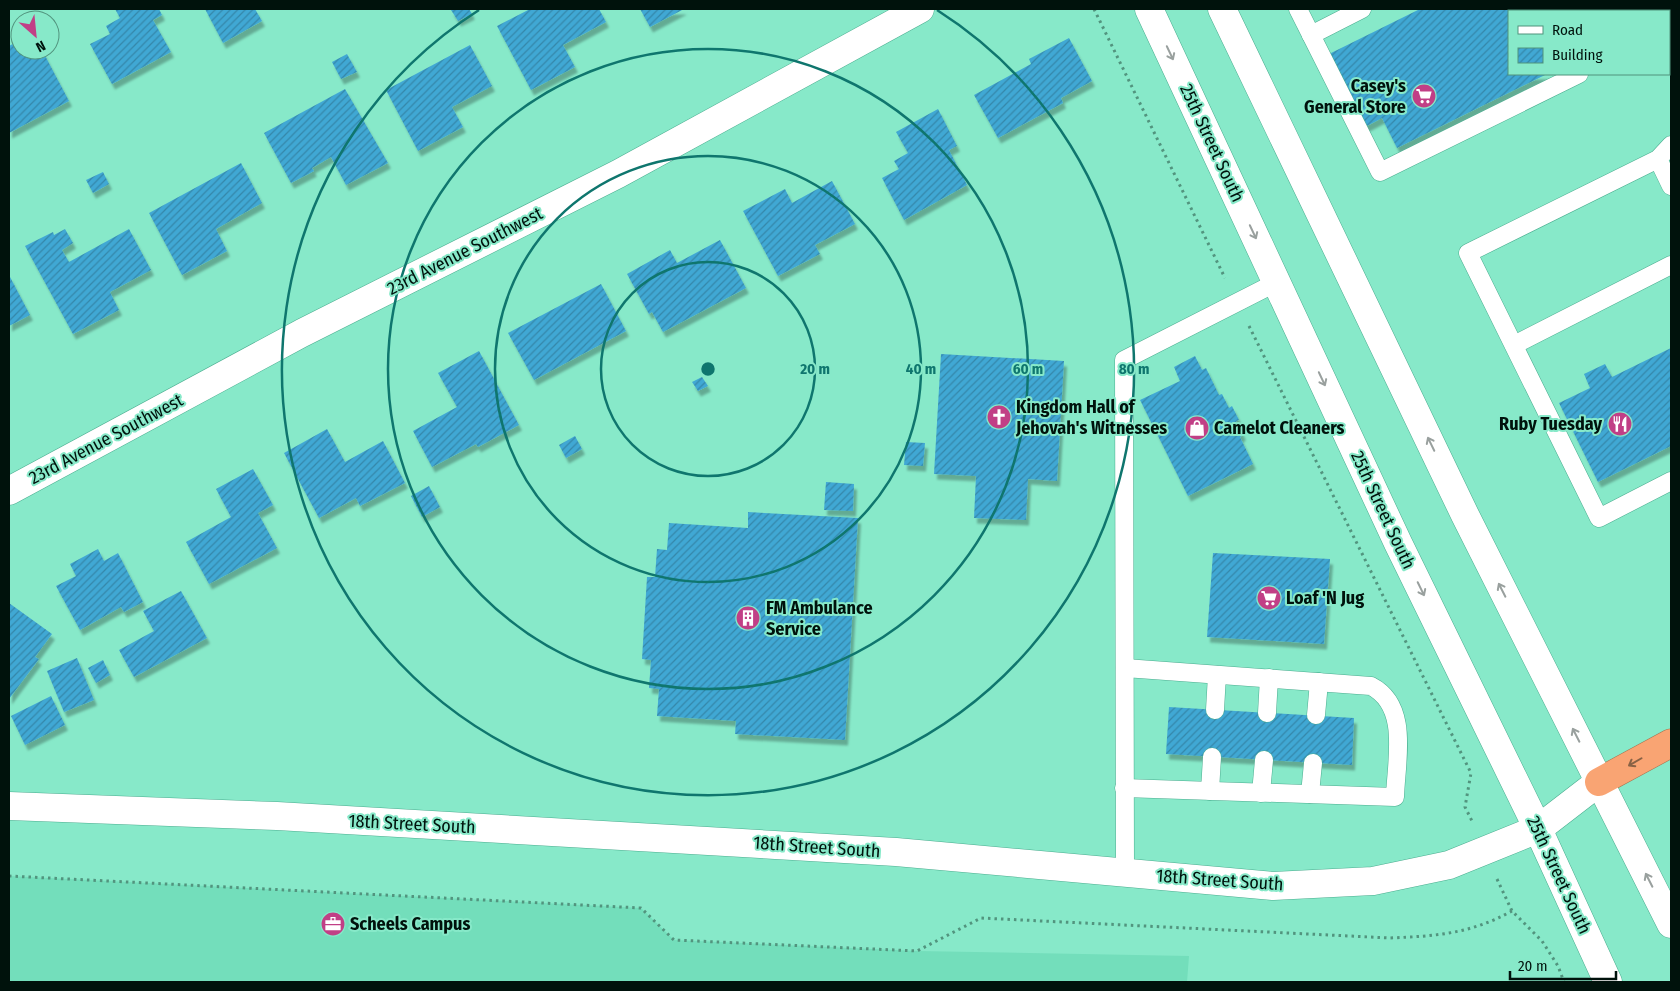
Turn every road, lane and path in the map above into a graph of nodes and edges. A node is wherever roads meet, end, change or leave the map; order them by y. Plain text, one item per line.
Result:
1 (920, 9) edge
2 (1094, 9) edge
3 (1149, 9) edge
4 (1222, 9) edge
5 (1298, 9) edge
6 (1361, 9) edge
7 (1311, 35) junction
8 (1577, 75) edge
9 (1671, 145) edge
10 (1658, 158) junction
11 (1671, 186) edge
12 (1671, 265) edge
13 (1277, 282) junction
14 (1237, 302) junction
15 (1514, 345) junction
16 (1671, 481) edge
17 (9, 491) edge
18 (1125, 668) junction
19 (1217, 675) junction
20 (1269, 678) junction
21 (1319, 682) junction
22 (1215, 710) dead end
23 (1267, 713) dead end
24 (1316, 716) dead end
25 (1671, 743) edge
26 (1212, 757) dead end
27 (1264, 760) dead end
28 (1313, 763) dead end
29 (1599, 782) junction
30 (1124, 788) junction
31 (1210, 791) junction
32 (1261, 793) junction
33 (1310, 794) junction
34 (9, 806) edge
35 (1465, 807) dead end
36 (1538, 829) junction
37 (1125, 872) junction
38 (9, 876) edge
39 (1671, 924) edge
40 (1564, 982) edge
41 (1608, 982) edge

1 - 17 street, 23rd Avenue Southwest
2 - 14 path
3 -> 13 street, 25th Street South
29 -> 4 street
5 - 7 lane
6 - 7 lane
7 - 8 lane
9 - 10 lane
10 - 11 lane
10 - 15 lane
12 - 15 lane
13 - 14 lane
13 -> 36 street, 25th Street South
14 - 18 lane
14 - 35 path
15 - 16 lane
18 - 19 lane
18 - 30 lane
19 - 20 lane
19 - 22 lane
20 - 21 lane
20 - 23 lane
21 - 24 lane
21 - 33 lane
25 -> 29 highway
26 - 31 lane
27 - 32 lane
28 - 33 lane
29 - 36 street, 18th Street South
39 -> 29 street
30 - 31 lane
30 - 37 lane
31 - 32 lane
32 - 33 lane
34 - 37 street, 18th Street South
36 - 37 street, 18th Street South
36 - 41 street, 25th Street South
38 - 40 path

